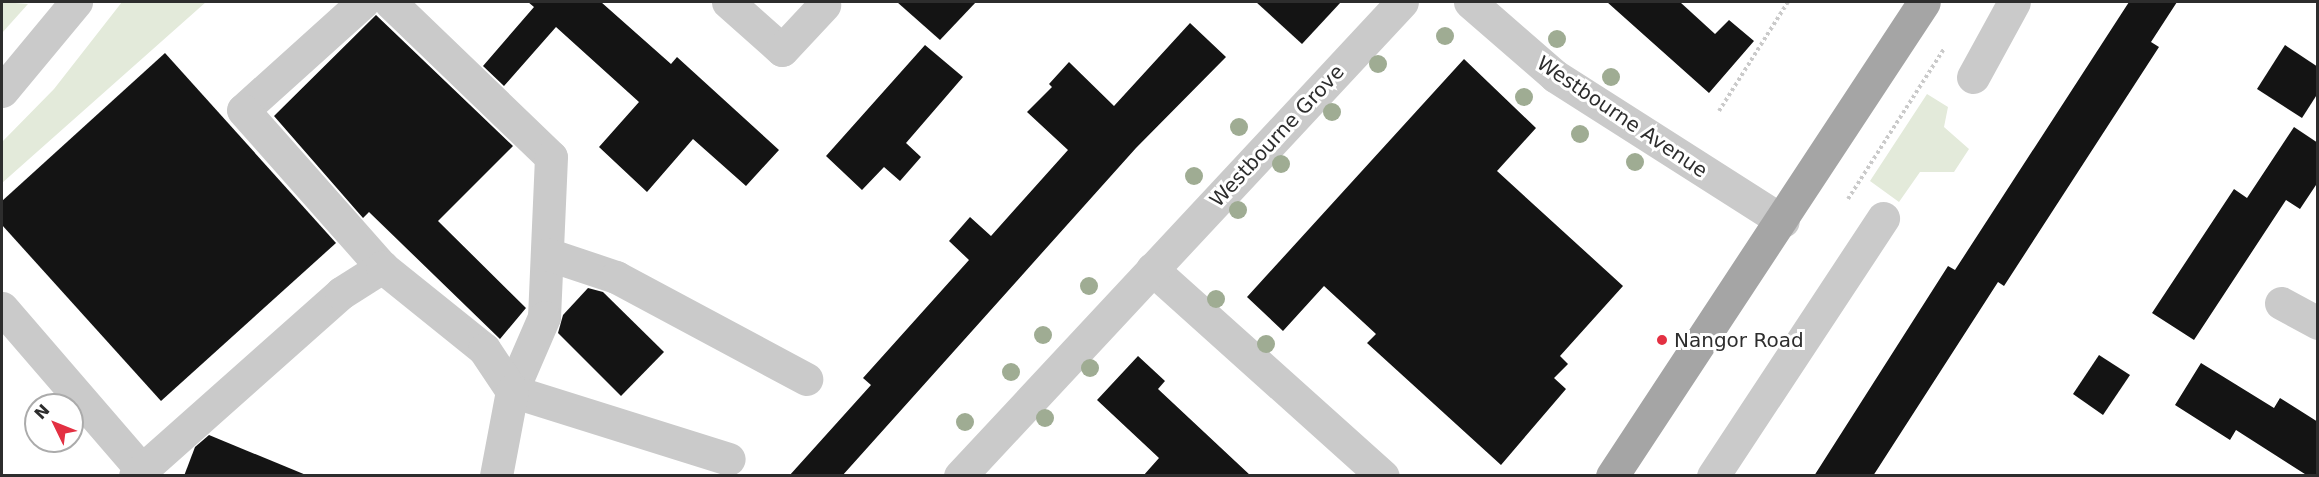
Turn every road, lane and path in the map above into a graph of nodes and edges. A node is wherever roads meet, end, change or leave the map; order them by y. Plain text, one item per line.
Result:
1 (363, 2) edge
2 (390, 2) edge
3 (728, 2) edge
4 (1402, 2) edge
5 (1470, 2) edge
6 (1788, 2) edge
7 (1924, 2) edge
8 (2014, 2) edge
9 (69, 4) edge
10 (824, 5) dead end
11 (1973, 76) dead end
12 (2, 91) edge
13 (1719, 111) dead end
14 (1883, 218) dead end
15 (1783, 221) junction
16 (547, 254) junction
17 (382, 267) junction
18 (1152, 269) junction
19 (2281, 303) dead end
20 (2, 308) edge
21 (2318, 323) edge
22 (806, 379) dead end
23 (512, 391) junction
24 (729, 459) dead end
25 (138, 473) edge
26 (496, 476) edge
27 (960, 476) edge
28 (1383, 476) edge
29 (1611, 476) edge
30 (1713, 476) edge

1 - 17 street
2 - 16 street
3 - 10 street
4 - 18 street, Westbourne Grove
5 - 15 street, Westbourne Avenue
6 - 13 path
7 - 15 main road
8 - 11 street
9 - 12 street
14 - 30 street
15 - 29 main road
16 - 22 street
16 - 23 street
17 - 23 street
17 - 25 street
18 - 27 street, Westbourne Grove
18 - 28 street
19 - 21 street
20 - 25 street
23 - 24 street
23 - 26 street

